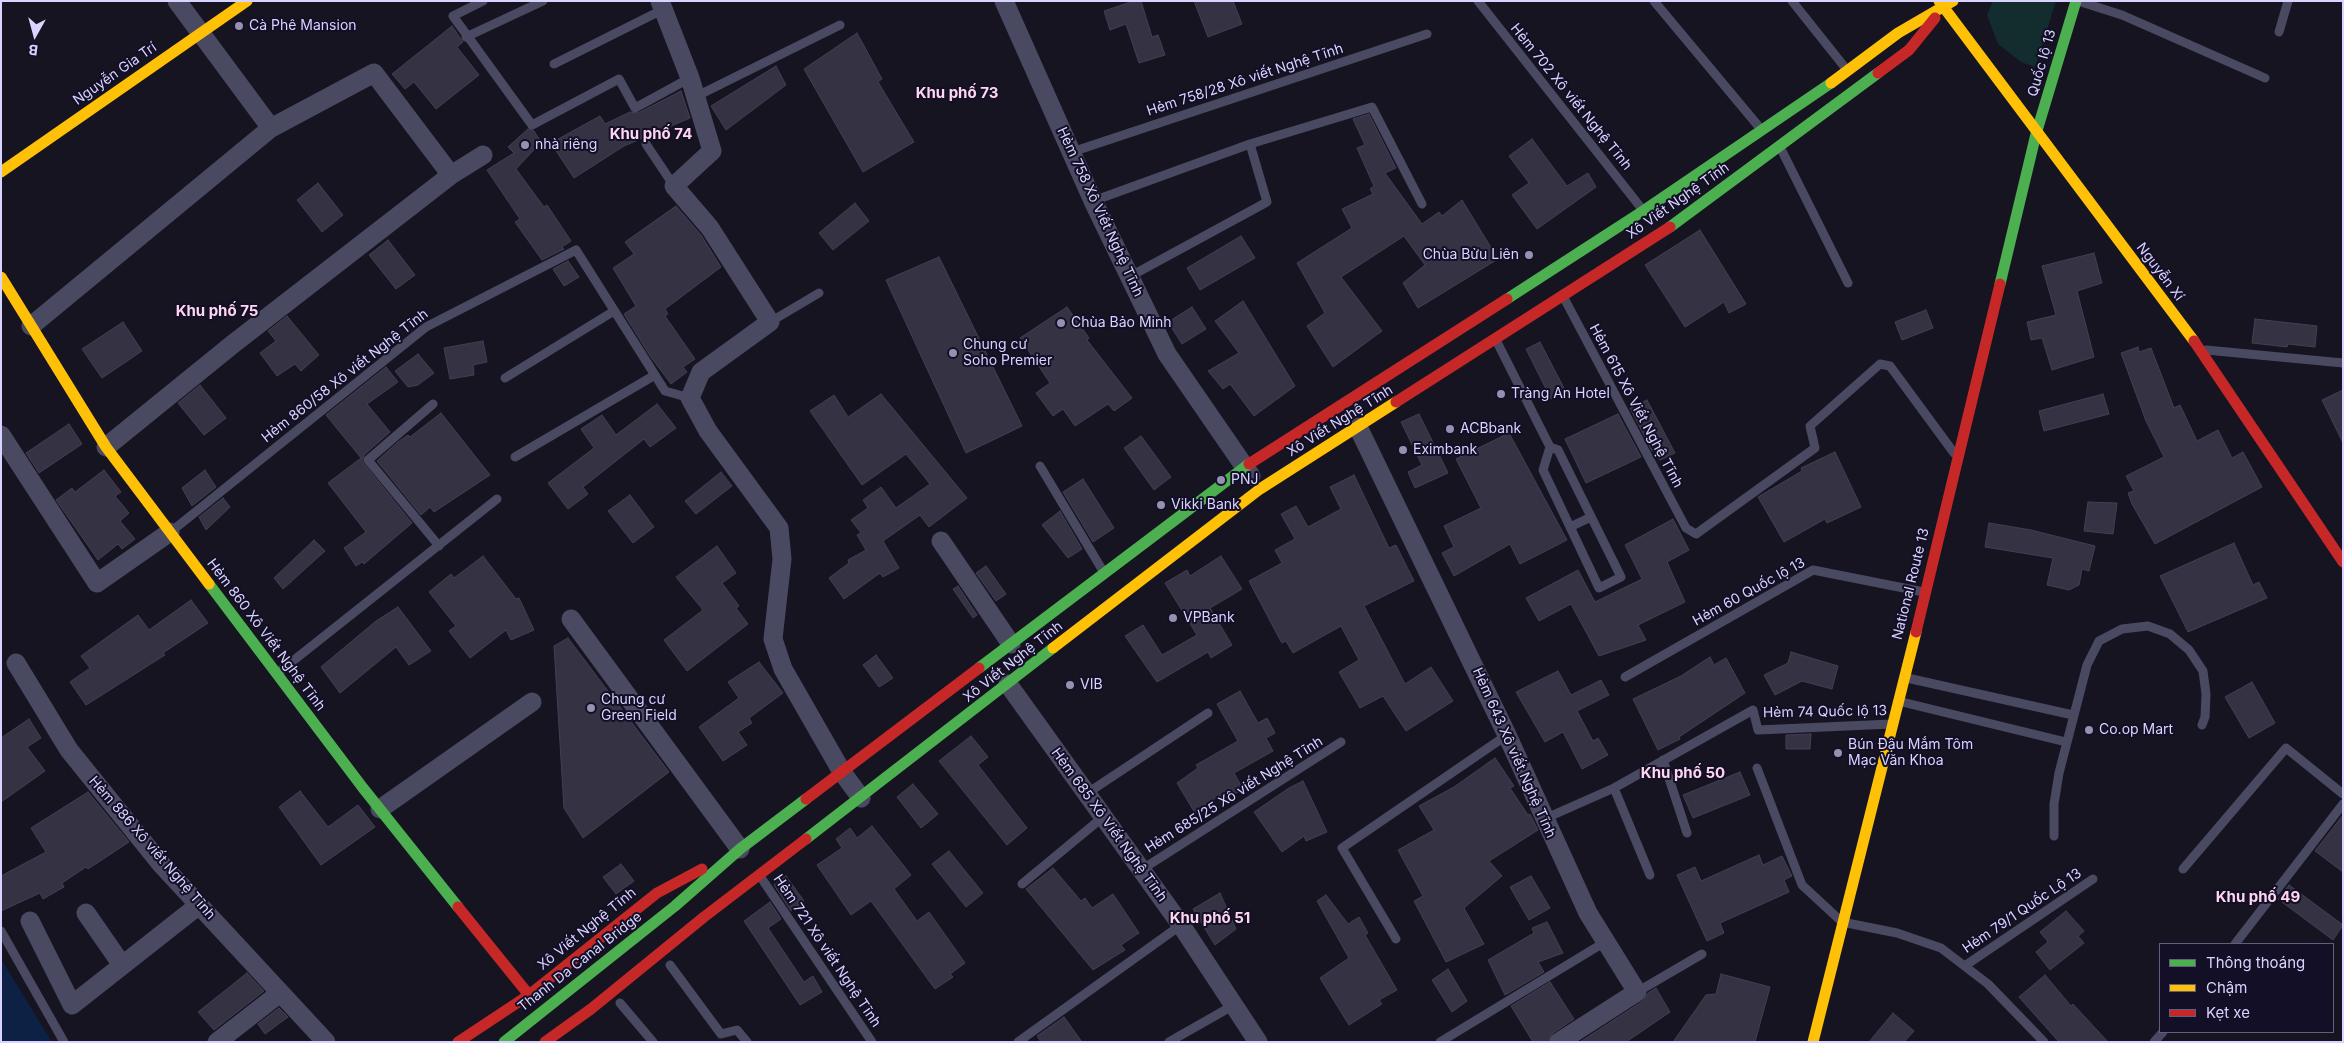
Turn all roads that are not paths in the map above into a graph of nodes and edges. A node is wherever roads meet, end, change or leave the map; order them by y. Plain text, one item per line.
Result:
1 (177, 1) edge
2 (247, 1) edge
3 (483, 1) edge
4 (543, 1) edge
5 (1004, 1) edge
6 (1478, 1) edge
7 (1654, 1) edge
8 (1792, 1) edge
9 (2077, 1) edge
10 (2288, 1) edge
11 (1945, 3) edge
12 (662, 5) edge
13 (840, 25) dead end
14 (200, 32) junction
15 (2279, 32) dead end
16 (1427, 34) dead end
17 (466, 37) junction
18 (554, 64) dead end
19 (1848, 72) junction
20 (690, 78) junction
21 (2265, 78) dead end
22 (695, 97) junction
23 (271, 128) junction
24 (1762, 130) junction
25 (2036, 134) junction
26 (646, 144) dead end
27 (1250, 144) junction
28 (1780, 147) junction
29 (1072, 152) junction
30 (483, 154) dead end
31 (1, 172) edge
32 (451, 175) junction
33 (674, 186) junction
34 (1092, 201) junction
35 (1422, 204) dead end
36 (1651, 223) junction
37 (1, 277) edge
38 (1129, 277) junction
39 (1848, 283) dead end
40 (819, 293) dead end
41 (1563, 296) junction
42 (614, 311) junction
43 (770, 322) junction
44 (31, 326) junction
45 (1495, 339) junction
46 (2200, 349) junction
47 (2343, 363) edge
48 (655, 374) junction
49 (505, 378) dead end
50 (690, 398) junction
51 (433, 404) dead end
52 (1358, 427) junction
53 (1, 435) edge
54 (106, 447) junction
55 (1550, 447) junction
56 (515, 457) dead end
57 (1957, 457) junction
58 (1040, 466) dead end
59 (1245, 467) junction
60 (1260, 489) junction
61 (497, 499) dead end
62 (1591, 517) junction
63 (1570, 527) junction
64 (170, 532) junction
65 (941, 541) dead end
66 (439, 546) junction
67 (2343, 562) edge
68 (1104, 574) junction
69 (1924, 592) junction
70 (571, 619) dead end
71 (1012, 644) junction
72 (16, 663) dead end
73 (277, 674) junction
74 (1625, 676) dead end
75 (1904, 677) junction
76 (1008, 684) junction
77 (1899, 701) junction
78 (532, 702) dead end
79 (1208, 713) dead end
80 (2073, 715) junction
81 (1894, 724) junction
82 (2202, 725) dead end
83 (1508, 735) junction
84 (1341, 742) dead end
85 (2066, 742) junction
86 (1663, 760) junction
87 (1757, 768) dead end
88 (842, 772) junction
89 (1614, 788) junction
90 (1086, 794) junction
91 (2343, 794) edge
92 (861, 798) junction
93 (2343, 804) edge
94 (380, 809) junction
95 (1103, 817) junction
96 (1544, 819) junction
97 (1687, 833) dead end
98 (2054, 836) dead end
99 (740, 849) junction
100 (2182, 868) dead end
101 (1141, 870) junction
102 (760, 875) junction
103 (1650, 875) dead end
104 (2093, 879) dead end
105 (1022, 884) dead end
106 (199, 905) junction
107 (675, 906) joint
108 (86, 912) dead end
109 (30, 921) dead end
110 (1842, 922) junction
111 (1181, 925) junction
112 (1, 931) edge
113 (698, 937) dead end
114 (1396, 939) dead end
115 (1605, 942) junction
116 (2236, 943) edge
117 (1702, 954) dead end
118 (670, 964) dead end
119 (122, 965) junction
120 (1966, 965) junction
121 (280, 992) junction
122 (1636, 992) junction
123 (529, 995) junction
124 (620, 1003) dead end
125 (1234, 1005) junction
126 (720, 1038) edge
127 (64, 1042) edge
128 (217, 1042) edge
129 (326, 1042) edge
130 (458, 1042) edge
131 (504, 1042) edge
132 (545, 1042) edge
133 (653, 1042) edge
134 (747, 1042) edge
135 (872, 1042) edge
136 (1018, 1042) edge
137 (1169, 1042) edge
138 (1258, 1042) edge
139 (1440, 1042) edge
140 (1559, 1042) edge
141 (1813, 1042) edge
142 (2044, 1042) edge

1 - 14 street
2 - 14 main road, Nguyễn Gia Trí
3 - 17 lane
4 - 17 lane
5 - 29 street, Hẻm 758 Xô Viết Nghệ Tĩnh
6 - 36 lane, Hẻm 702 Xô viết Nghệ Tĩnh
7 - 24 lane
8 - 19 lane
9 - 21 lane
9 - 25 main road, Quốc lộ 13
10 - 15 lane
11 - 19 main road, Xô Viết Nghệ Tĩnh
11 - 25 main road, Nguyễn Xí
11 - 28 main road, Xô Viết Nghệ Tĩnh
12 - 18 lane
12 - 20 street
13 - 22 lane
14 - 23 street
14 - 31 main road, Nguyễn Gia Trí
16 - 29 lane, Hẻm 758/28 Xô viết Nghệ Tĩnh
17 - 20 lane
19 - 24 main road, Xô Viết Nghệ Tĩnh
20 - 22 street
22 - 33 street
23 - 32 street
23 - 44 street
24 - 36 main road, Xô Viết Nghệ Tĩnh
25 - 46 main road, Nguyễn Xí
25 - 57 main road, National Route 13
26 - 33 lane
27 - 34 lane
27 - 35 lane
27 - 38 lane
28 - 36 main road, Xô Viết Nghệ Tĩnh
28 - 39 lane
29 - 34 street, Hẻm 758 Xô Viết Nghệ Tĩnh
30 - 32 street
32 - 54 street
33 - 43 street
34 - 38 street, Hẻm 758 Xô Viết Nghệ Tĩnh
36 - 41 main road, Xô Viết Nghệ Tĩnh
36 - 59 main road, Xô Viết Nghệ Tĩnh
37 - 44 main road, Hẻm 860 Xô Viết Nghệ Tĩnh
38 - 59 street, Hẻm 758 Xô Viết Nghệ Tĩnh
40 - 43 lane
41 - 45 main road, Xô Viết Nghệ Tĩnh
41 - 57 lane, Hẻm 615 Xô Viết Nghệ Tĩnh
42 - 48 lane
42 - 49 lane
42 - 64 lane, Hẻm 860/58 Xô viết Nghệ Tĩnh
43 - 50 street
44 - 54 main road, Hẻm 860 Xô Viết Nghệ Tĩnh
45 - 52 main road, Xô Viết Nghệ Tĩnh
45 - 55 lane
46 - 47 lane
46 - 67 main road, Nguyễn Xí
48 - 50 lane
48 - 56 lane
50 - 88 street
51 - 66 lane
52 - 60 main road, Xô Viết Nghệ Tĩnh
52 - 83 street, Hẻm 643 Xô viết Nghệ Tĩnh
53 - 64 street
54 - 64 main road, Hẻm 860 Xô Viết Nghệ Tĩnh
55 - 62 lane
55 - 63 lane
57 - 69 main road, National Route 13
58 - 68 lane
59 - 60 street, Hẻm 758 Xô Viết Nghệ Tĩnh
59 - 68 main road, Xô Viết Nghệ Tĩnh
60 - 76 main road, Xô Viết Nghệ Tĩnh
61 - 66 lane
62 - 63 lane
62 - 63 lane
64 - 73 main road, Hẻm 860 Xô Viết Nghệ Tĩnh
65 - 71 street
66 - 73 lane
68 - 71 main road, Xô Viết Nghệ Tĩnh
69 - 74 lane, Hẻm 60 Quốc lộ 13
69 - 75 main road, National Route 13
70 - 99 street
71 - 88 main road, Xô Viết Nghệ Tĩnh
72 - 106 street, Hẻm 886 Xô viết Nghệ Tĩnh
73 - 94 main road, Hẻm 860 Xô Viết Nghệ Tĩnh
75 - 77 main road, National Route 13
75 - 80 lane
76 - 90 street, Hẻm 685 Xô Viết Nghệ Tĩnh
76 - 92 main road, Xô Viết Nghệ Tĩnh
77 - 81 main road, National Route 13
77 - 85 lane
78 - 94 street
79 - 90 lane
80 - 82 lane
80 - 85 lane
81 - 86 lane, Hẻm 74 Quốc lộ 13
81 - 110 main road, National Route 13
83 - 96 street, Hẻm 643 Xô viết Nghệ Tĩnh
83 - 114 lane
84 - 101 lane, Hẻm 685/25 Xô viết Nghệ Tĩnh
85 - 98 lane
86 - 89 lane
86 - 97 lane
87 - 110 lane
88 - 92 street
88 - 99 main road, Xô Viết Nghệ Tĩnh
89 - 96 lane
89 - 103 lane
90 - 95 street, Hẻm 685 Xô Viết Nghệ Tĩnh
91 - 100 lane
92 - 102 main road, Xô Viết Nghệ Tĩnh
93 - 116 lane
94 - 123 main road, Hẻm 860 Xô Viết Nghệ Tĩnh
95 - 101 street, Hẻm 685 Xô Viết Nghệ Tĩnh
95 - 105 lane
96 - 115 street, Hẻm 643 Xô viết Nghệ Tĩnh
99 - 107 main road, Xô Viết Nghệ Tĩnh
99 - 123 main road, Xô Viết Nghệ Tĩnh
101 - 111 street, Hẻm 685 Xô Viết Nghệ Tĩnh
102 - 113 main road, Xô Viết Nghệ Tĩnh
102 - 132 main road, Xô Viết Nghệ Tĩnh
102 - 135 lane, Hẻm 721 Xô viết Nghệ Tĩnh
104 - 120 lane, Hẻm 79/1 Quốc Lộ 13
106 - 119 street
106 - 121 street, Hẻm 886 Xô viết Nghệ Tĩnh
107 - 131 main road, Thanh Da Canal Bridge
108 - 119 street
109 - 119 street
110 - 120 lane
110 - 141 main road, National Route 13
111 - 125 street, Hẻm 685 Xô Viết Nghệ Tĩnh
111 - 136 lane
112 - 127 lane
115 - 122 street, Hẻm 643 Xô viết Nghệ Tĩnh
115 - 139 lane
117 - 122 lane
118 - 126 lane
120 - 142 lane
121 - 128 street
121 - 129 street, Hẻm 886 Xô viết Nghệ Tĩnh
122 - 140 street
123 - 130 main road, Xô Viết Nghệ Tĩnh
124 - 133 lane
125 - 137 lane
125 - 138 street, Hẻm 685 Xô Viết Nghệ Tĩnh
126 - 134 lane

